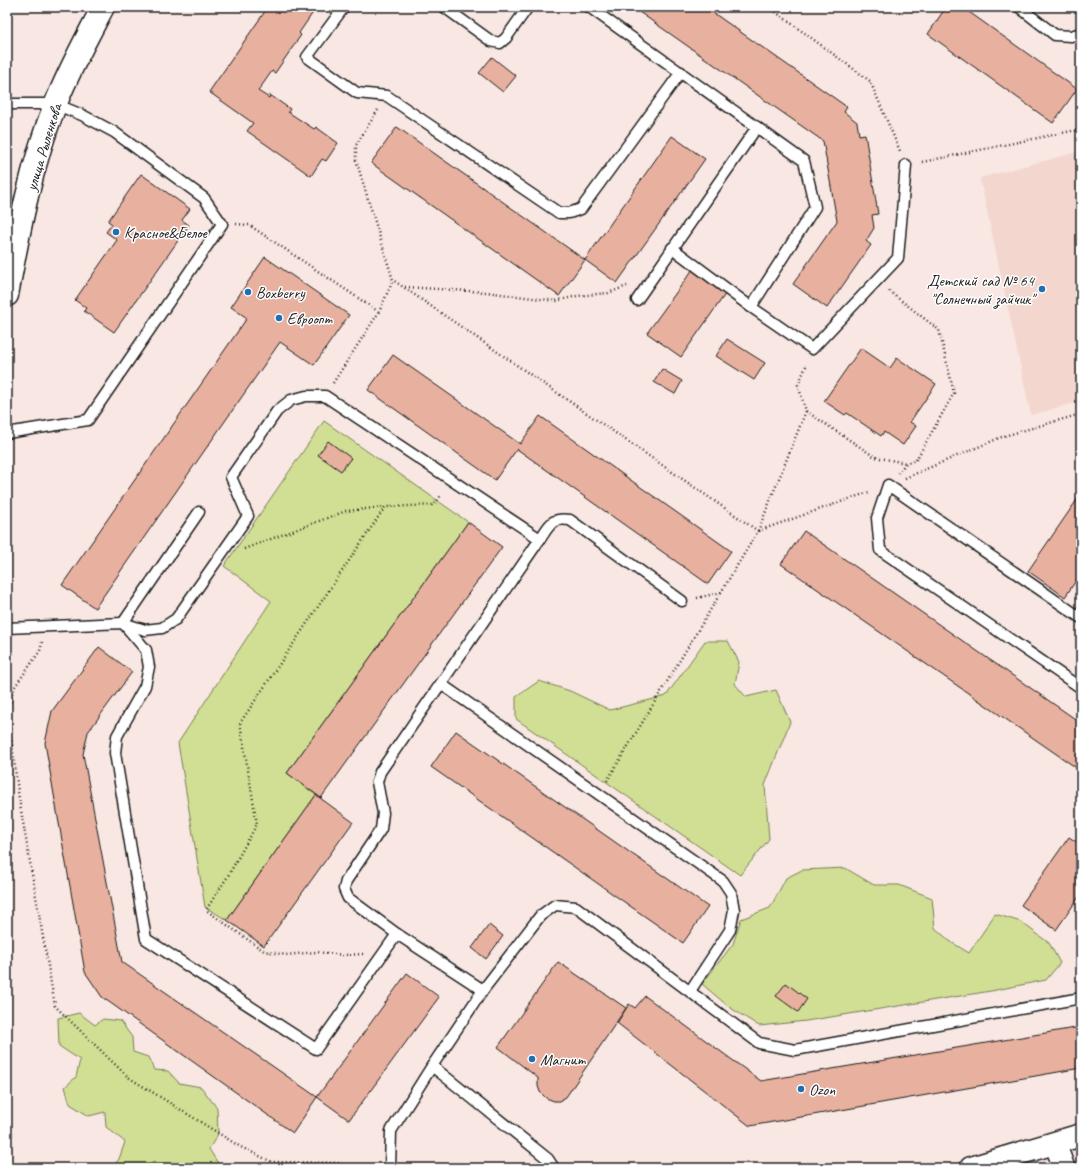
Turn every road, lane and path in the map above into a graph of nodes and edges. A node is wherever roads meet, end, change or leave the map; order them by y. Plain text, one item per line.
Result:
1 (103, 7) edge
2 (344, 7) edge
3 (444, 7) edge
4 (528, 7) edge
5 (589, 7) edge
6 (769, 7) edge
7 (1019, 7) edge
8 (1081, 33) edge
9 (681, 72) junction
10 (387, 96) junction
11 (7, 104) edge
12 (55, 104) junction
13 (757, 127) junction
14 (1081, 129) edge
15 (906, 165) junction
16 (222, 224) junction
17 (672, 248) junction
18 (654, 276) junction
19 (393, 280) junction
20 (876, 280) junction
21 (404, 288) junction
22 (7, 295) edge
23 (637, 300) dead end
24 (751, 307) junction
25 (379, 312) junction
26 (812, 349) junction
27 (325, 396) junction
28 (806, 411) junction
29 (1081, 414) edge
30 (7, 433) edge
31 (906, 463) junction
32 (452, 480) junction
33 (888, 485) junction
34 (385, 507) junction
35 (198, 512) dead end
36 (758, 531) junction
37 (540, 539) junction
38 (218, 560) junction
39 (722, 592) junction
40 (682, 602) joint
41 (1081, 618) edge
42 (123, 623) junction
43 (47, 626) junction
44 (7, 628) edge
45 (441, 684) junction
46 (1081, 688) edge
47 (599, 794) junction
48 (397, 934) junction
49 (386, 949) junction
50 (483, 990) junction
51 (690, 992) junction
52 (1081, 998) edge
53 (432, 1066) junction
54 (1081, 1135) edge
55 (1055, 1143) junction
56 (358, 1168) edge
57 (390, 1168) edge
58 (554, 1168) edge
59 (971, 1168) edge
60 (1064, 1168) edge

1 - 12 street, улица Рыленкова
2 - 10 lane
3 - 4 lane
5 - 9 lane
6 - 15 path
7 - 8 lane
9 - 10 lane
9 - 13 lane
10 - 19 path
11 - 12 lane
12 - 16 lane
12 - 22 street, улица Рыленкова
13 - 17 lane
13 - 24 lane
14 - 15 path
15 - 20 lane
16 - 25 path
16 - 30 lane
17 - 18 lane
17 - 24 lane
18 - 21 path
18 - 23 lane
19 - 21 path
19 - 25 path
20 - 26 lane
20 - 31 path
21 - 36 path
24 - 26 lane
25 - 27 path
26 - 28 path
27 - 32 lane
27 - 38 lane
28 - 31 path
28 - 36 path
29 - 33 path
31 - 33 path
32 - 34 path
32 - 37 lane
33 - 36 path
33 - 41 lane
33 - 46 lane
34 - 38 path
34 - 49 path
35 - 42 lane
36 - 39 path
37 - 40 lane
37 - 45 lane
38 - 42 lane
39 - 40 path
39 - 47 path
42 - 43 lane
42 - 49 lane
43 - 44 lane
43 - 56 path
45 - 47 lane
45 - 48 lane
47 - 51 lane
48 - 49 lane
48 - 50 lane
50 - 51 lane
50 - 53 lane
51 - 52 lane
53 - 57 lane
53 - 58 lane
54 - 55 street
55 - 59 street
55 - 60 street

